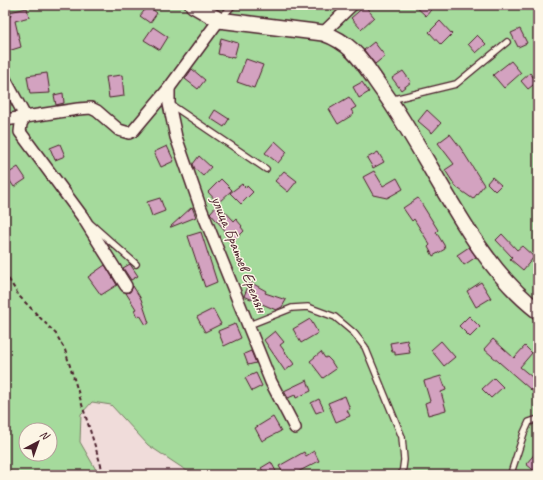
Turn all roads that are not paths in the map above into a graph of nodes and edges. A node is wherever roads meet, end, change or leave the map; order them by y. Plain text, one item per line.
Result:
1 (193, 5) edge
2 (233, 5) edge
3 (352, 5) edge
4 (219, 20) junction
5 (323, 33) junction
6 (507, 42) dead end
7 (5, 79) edge
8 (168, 88) junction
9 (390, 100) junction
10 (170, 104) junction
11 (25, 116) junction
12 (5, 120) edge
13 (266, 169) dead end
14 (82, 216) junction
15 (136, 264) dead end
16 (126, 286) dead end
17 (538, 311) edge
18 (249, 325) junction
19 (538, 419) edge
20 (295, 428) dead end
21 (402, 475) edge
22 (514, 475) edge

1 - 4 street
2 - 4 lane
3 - 5 street
4 - 5 street
4 - 8 street
5 - 9 street
6 - 9 lane
7 - 11 street
8 - 10 street, улица Братьев Еремян
8 - 11 street
9 - 17 street
10 - 13 lane
10 - 18 street, улица Братьев Еремян
11 - 12 street
11 - 14 street
14 - 15 lane
14 - 16 street
18 - 20 street, улица Братьев Еремян
18 - 21 lane
19 - 22 lane

